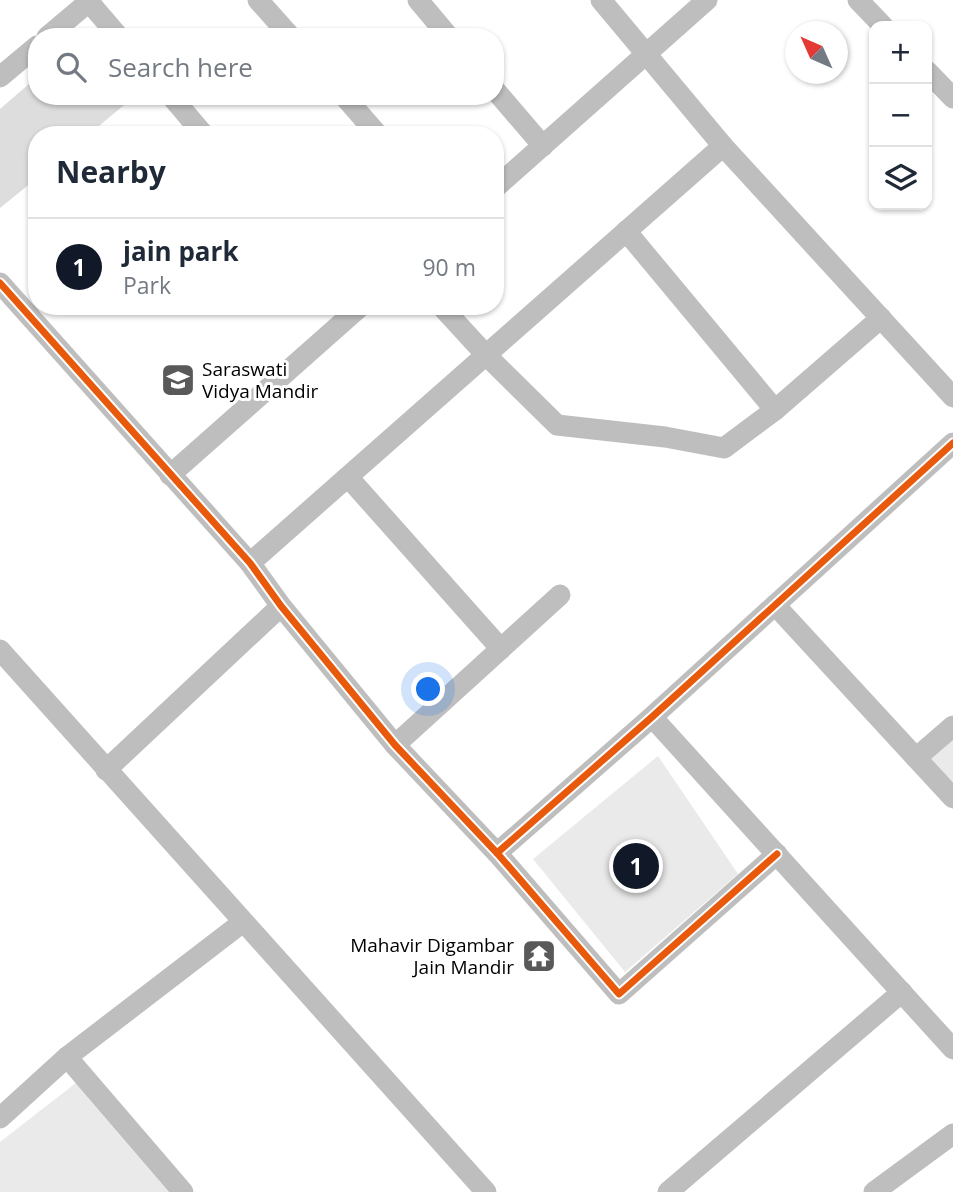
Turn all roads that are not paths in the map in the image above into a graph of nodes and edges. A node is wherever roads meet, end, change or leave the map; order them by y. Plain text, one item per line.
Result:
1 (258, 0) edge
2 (418, 0) edge
3 (601, 0) edge
4 (707, 0) edge
5 (858, 0) edge
6 (90, 1) edge
7 (878, 21) edge
8 (58, 28) edge
9 (112, 28) edge
10 (282, 28) edge
11 (441, 28) edge
12 (28, 54) edge
13 (648, 54) junction
14 (932, 76) edge
15 (0, 77) edge
16 (952, 95) edge
17 (504, 100) edge
18 (179, 105) edge
19 (352, 105) edge
20 (196, 126) edge
21 (370, 126) edge
22 (544, 146) junction
23 (723, 146) junction
24 (504, 180) edge
25 (626, 231) junction
26 (0, 283) edge
27 (28, 314) edge
28 (28, 315) edge
29 (348, 315) edge
30 (449, 315) edge
31 (881, 318) junction
32 (485, 355) junction
33 (953, 397) edge
34 (775, 410) junction
35 (953, 443) edge
36 (170, 474) junction
37 (348, 477) junction
38 (250, 563) junction
39 (560, 595) dead end
40 (775, 605) junction
41 (281, 606) junction
42 (501, 649) junction
43 (0, 650) edge
44 (652, 717) junction
45 (953, 726) edge
46 (395, 745) junction
47 (916, 758) junction
48 (106, 769) junction
49 (953, 798) edge
50 (497, 853) junction
51 (777, 854) junction
52 (243, 922) junction
53 (902, 992) junction
54 (953, 1049) edge
55 (67, 1057) junction
56 (0, 1118) edge
57 (953, 1135) edge
58 (183, 1192) edge
59 (486, 1192) edge
60 (668, 1192) edge
61 (874, 1192) edge

1 - 10 street
2 - 11 street
3 - 13 street
4 - 13 street
5 - 7 street
6 - 8 street
6 - 9 street
12 - 15 street
13 - 22 street
13 - 23 street
14 - 16 street
17 - 22 street
18 - 20 street
19 - 21 street
22 - 24 street
23 - 25 street
23 - 31 street
25 - 32 street
25 - 34 street
26 - 27 street
28 - 36 street
29 - 36 street
30 - 32 street
31 - 33 street
31 - 34 street
32 - 34 street
32 - 37 street
35 - 40 street
36 - 38 street
37 - 38 street
37 - 42 street
38 - 41 street
39 - 42 street
40 - 44 street
40 - 47 street
41 - 46 street
41 - 48 street
42 - 46 street
43 - 48 street
44 - 50 street
44 - 51 street
45 - 47 street
46 - 50 street
47 - 49 street
48 - 52 street
50 - 51 street
51 - 53 street
52 - 55 street
52 - 59 street
53 - 54 street
53 - 60 street
55 - 56 street
55 - 58 street
57 - 61 street

